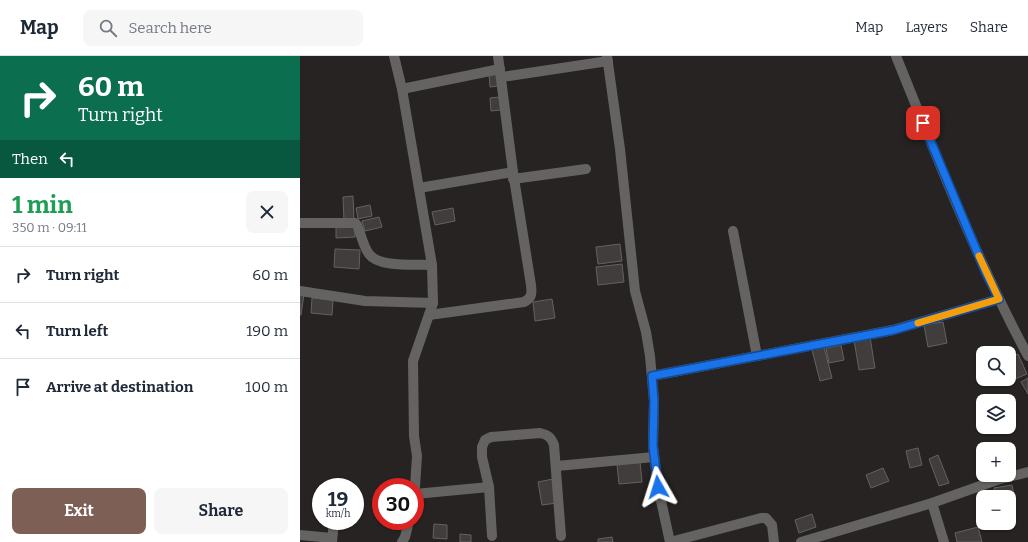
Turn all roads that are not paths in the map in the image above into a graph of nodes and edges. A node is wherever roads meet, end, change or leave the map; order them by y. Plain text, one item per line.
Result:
1 (394, 56) edge
2 (498, 56) edge
3 (896, 56) edge
4 (608, 59) edge
5 (501, 73) junction
6 (402, 89) junction
7 (586, 169) dead end
8 (513, 175) junction
9 (419, 188) junction
10 (300, 223) edge
11 (733, 231) dead end
12 (432, 264) junction
13 (300, 291) edge
14 (999, 299) junction
15 (433, 303) junction
16 (428, 315) junction
17 (757, 356) junction
18 (1028, 356) edge
19 (652, 376) junction
20 (654, 457) junction
21 (557, 466) junction
22 (1028, 472) edge
23 (416, 478) edge
24 (489, 487) junction
25 (424, 493) edge
26 (932, 503) junction
27 (333, 530) edge
28 (407, 530) edge
29 (300, 534) edge
30 (492, 536) dead end
31 (561, 536) dead end
32 (332, 540) edge
33 (402, 542) edge
34 (670, 542) edge
35 (774, 542) edge
36 (801, 542) edge
37 (944, 542) edge

1 - 6 street
2 - 5 street
3 - 14 street
4 - 5 street
4 - 19 street
5 - 6 street
5 - 8 street
6 - 9 street
7 - 8 street
8 - 9 street
8 - 16 street
9 - 12 street
10 - 12 street
11 - 17 street
12 - 15 street
13 - 15 street
14 - 17 street
14 - 18 street
15 - 16 street
16 - 23 street
17 - 19 street
19 - 20 street
20 - 21 street
20 - 34 street
21 - 24 street
21 - 31 street
22 - 26 street
24 - 25 street
24 - 30 street
26 - 36 street
26 - 37 street
27 - 32 street
28 - 33 street
29 - 32 street
34 - 35 street

